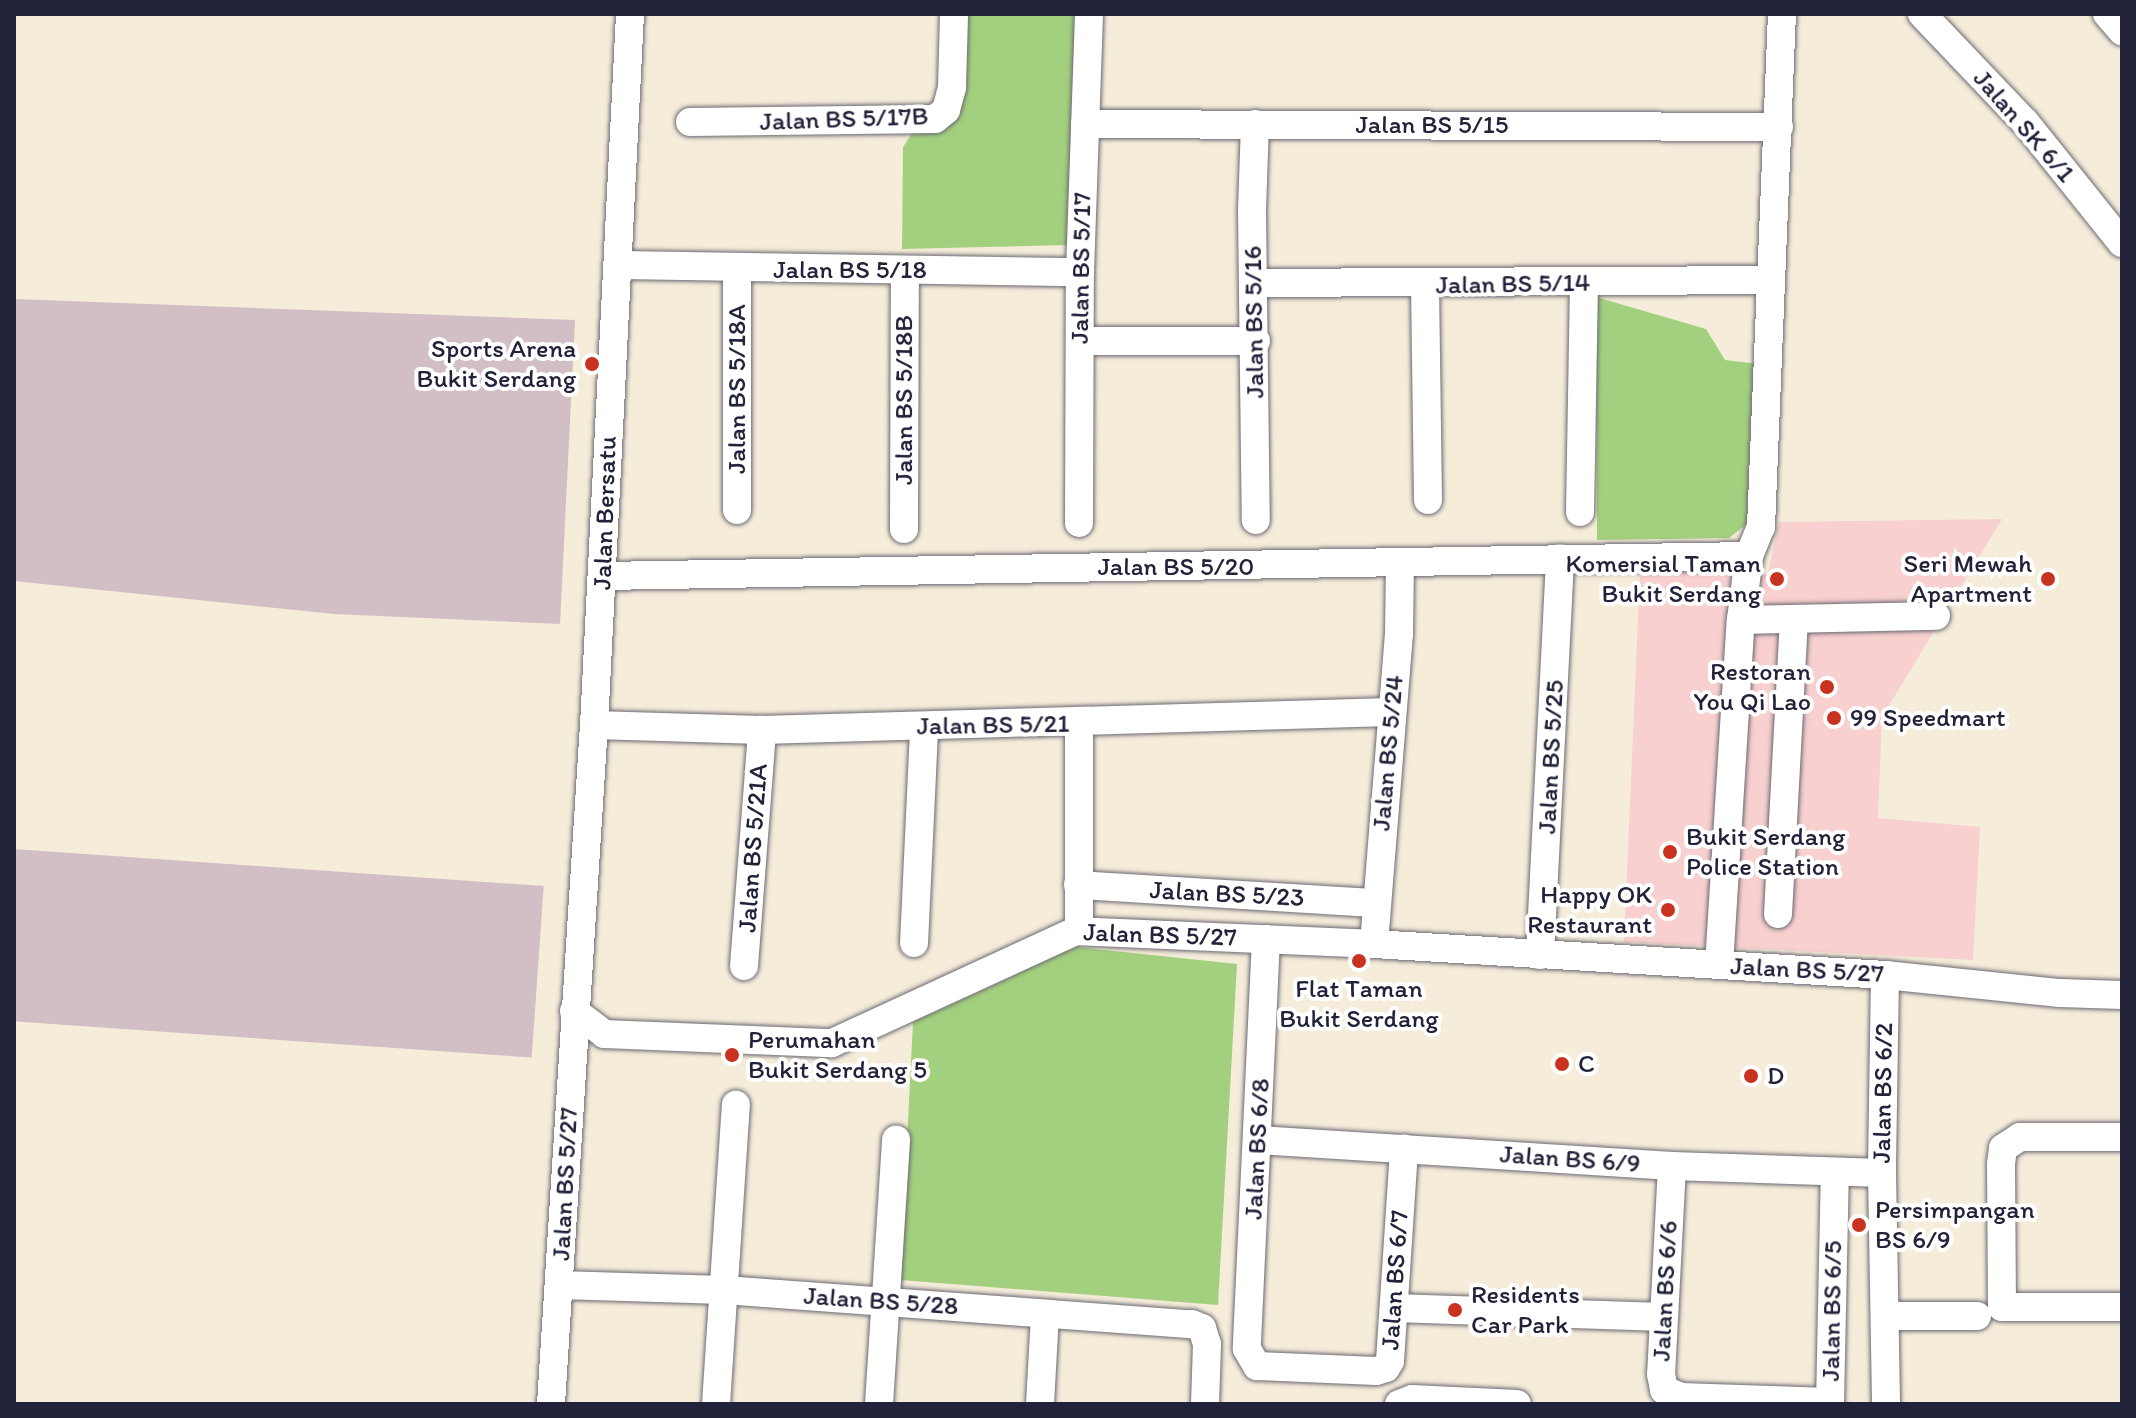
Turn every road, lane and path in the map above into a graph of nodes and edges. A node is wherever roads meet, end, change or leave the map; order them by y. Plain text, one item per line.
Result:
1 (630, 14) edge
2 (954, 14) edge
3 (1089, 14) edge
4 (1782, 14) edge
5 (2107, 14) edge
6 (1936, 19) edge
7 (2122, 31) edge
8 (690, 122) dead end
9 (1085, 124) junction
10 (1255, 124) junction
11 (1779, 127) junction
12 (2122, 243) edge
13 (619, 265) junction
14 (737, 269) junction
15 (905, 271) junction
16 (1080, 272) junction
17 (1771, 280) junction
18 (1255, 283) junction
19 (1584, 284) junction
20 (1425, 285) junction
21 (1080, 341) junction
22 (1256, 341) junction
23 (1428, 500) dead end
24 (737, 510) dead end
25 (1580, 512) dead end
26 (1256, 520) dead end
27 (1079, 523) dead end
28 (904, 529) dead end
29 (1749, 556) junction
30 (1560, 559) junction
31 (1400, 562) junction
32 (603, 576) junction
33 (1936, 616) dead end
34 (1741, 620) junction
35 (1794, 620) junction
36 (1391, 712) junction
37 (1079, 724) junction
38 (594, 725) junction
39 (924, 727) junction
40 (762, 730) junction
41 (1078, 885) junction
42 (1375, 903) junction
43 (1778, 914) dead end
44 (1079, 931) junction
45 (1266, 939) junction
46 (914, 943) dead end
47 (1374, 944) junction
48 (1540, 955) junction
49 (1719, 965) junction
50 (744, 966) dead end
51 (1885, 975) junction
52 (2122, 995) edge
53 (574, 1011) junction
54 (736, 1105) dead end
55 (2122, 1137) edge
56 (896, 1140) dead end
57 (1258, 1140) junction
58 (1404, 1148) junction
59 (1672, 1166) junction
60 (1835, 1172) junction
61 (1882, 1173) junction
62 (559, 1285) junction
63 (724, 1290) junction
64 (886, 1301) junction
65 (2122, 1307) edge
66 (1394, 1308) junction
67 (1990, 1312) junction
68 (1045, 1314) junction
69 (1885, 1316) junction
70 (1663, 1317) junction
71 (1251, 1358) joint
72 (1405, 1402) edge
73 (1830, 1403) edge
74 (551, 1404) edge
75 (716, 1404) edge
76 (879, 1404) edge
77 (1040, 1404) edge
78 (1205, 1404) edge
79 (1517, 1404) edge
80 (1886, 1404) edge

1 - 13 street, Jalan Bersatu
2 - 8 street, Jalan BS 5/17B
3 - 9 street, Jalan BS 5/17
4 - 11 street
5 - 7 street
6 - 12 street, Jalan SK 6/1
9 - 10 street, Jalan BS 5/15
9 - 16 street, Jalan BS 5/17
10 - 11 street, Jalan BS 5/15
10 - 18 street, Jalan BS 5/16
11 - 17 street
13 - 14 street, Jalan BS 5/18
13 - 32 street, Jalan Bersatu
14 - 15 street, Jalan BS 5/18
14 - 24 street, Jalan BS 5/18A
15 - 16 street, Jalan BS 5/18
15 - 28 street, Jalan BS 5/18B
16 - 21 street, Jalan BS 5/17
17 - 19 street, Jalan BS 5/14
17 - 29 street
18 - 20 street, Jalan BS 5/14
18 - 22 street, Jalan BS 5/16
19 - 20 street, Jalan BS 5/14
19 - 25 street
20 - 23 street
21 - 22 street
21 - 27 street, Jalan BS 5/17
22 - 26 street, Jalan BS 5/16
29 - 30 street, Jalan BS 5/20
29 - 34 street
30 - 31 street, Jalan BS 5/20
30 - 48 street, Jalan BS 5/25
31 - 32 street, Jalan BS 5/20
31 - 36 street, Jalan BS 5/24
32 - 38 street, Jalan Bersatu
33 - 35 street
34 - 35 street
34 - 49 street
35 - 43 street
36 - 37 street, Jalan BS 5/21
36 - 42 street, Jalan BS 5/24
37 - 39 street, Jalan BS 5/21
37 - 41 street
38 - 40 street, Jalan BS 5/21
38 - 53 street, Jalan Bersatu
39 - 40 street, Jalan BS 5/21
39 - 46 street
40 - 50 street, Jalan BS 5/21A
41 - 42 street, Jalan BS 5/23
41 - 44 street
42 - 47 street, Jalan BS 5/24
44 - 45 street, Jalan BS 5/27
44 - 53 street, Jalan BS 5/27
45 - 47 street, Jalan BS 5/27
45 - 57 street, Jalan BS 6/8
47 - 48 street, Jalan BS 5/27
48 - 49 street, Jalan BS 5/27
49 - 51 street, Jalan BS 5/27
51 - 52 street, Jalan BS 5/27
51 - 61 street, Jalan BS 6/2
53 - 62 street, Jalan BS 5/27
54 - 63 street
55 - 67 street
56 - 64 street
57 - 58 street, Jalan BS 6/9
57 - 71 street, Jalan BS 6/8
58 - 59 street, Jalan BS 6/9
58 - 66 street, Jalan BS 6/7
59 - 60 street, Jalan BS 6/9
59 - 70 street, Jalan BS 6/6
60 - 61 street, Jalan BS 6/9
60 - 73 street, Jalan BS 6/5
61 - 69 street, Jalan BS 6/2
62 - 63 street, Jalan BS 5/28
62 - 74 street, Jalan BS 5/27
63 - 64 street, Jalan BS 5/28
63 - 75 street
64 - 68 street, Jalan BS 5/28
64 - 76 street
65 - 67 street
66 - 70 street
66 - 71 street, Jalan BS 6/7
67 - 69 street
68 - 77 street
68 - 78 street, Jalan BS 5/28
69 - 80 street, Jalan BS 6/2
70 - 73 street, Jalan BS 6/6
72 - 79 street

